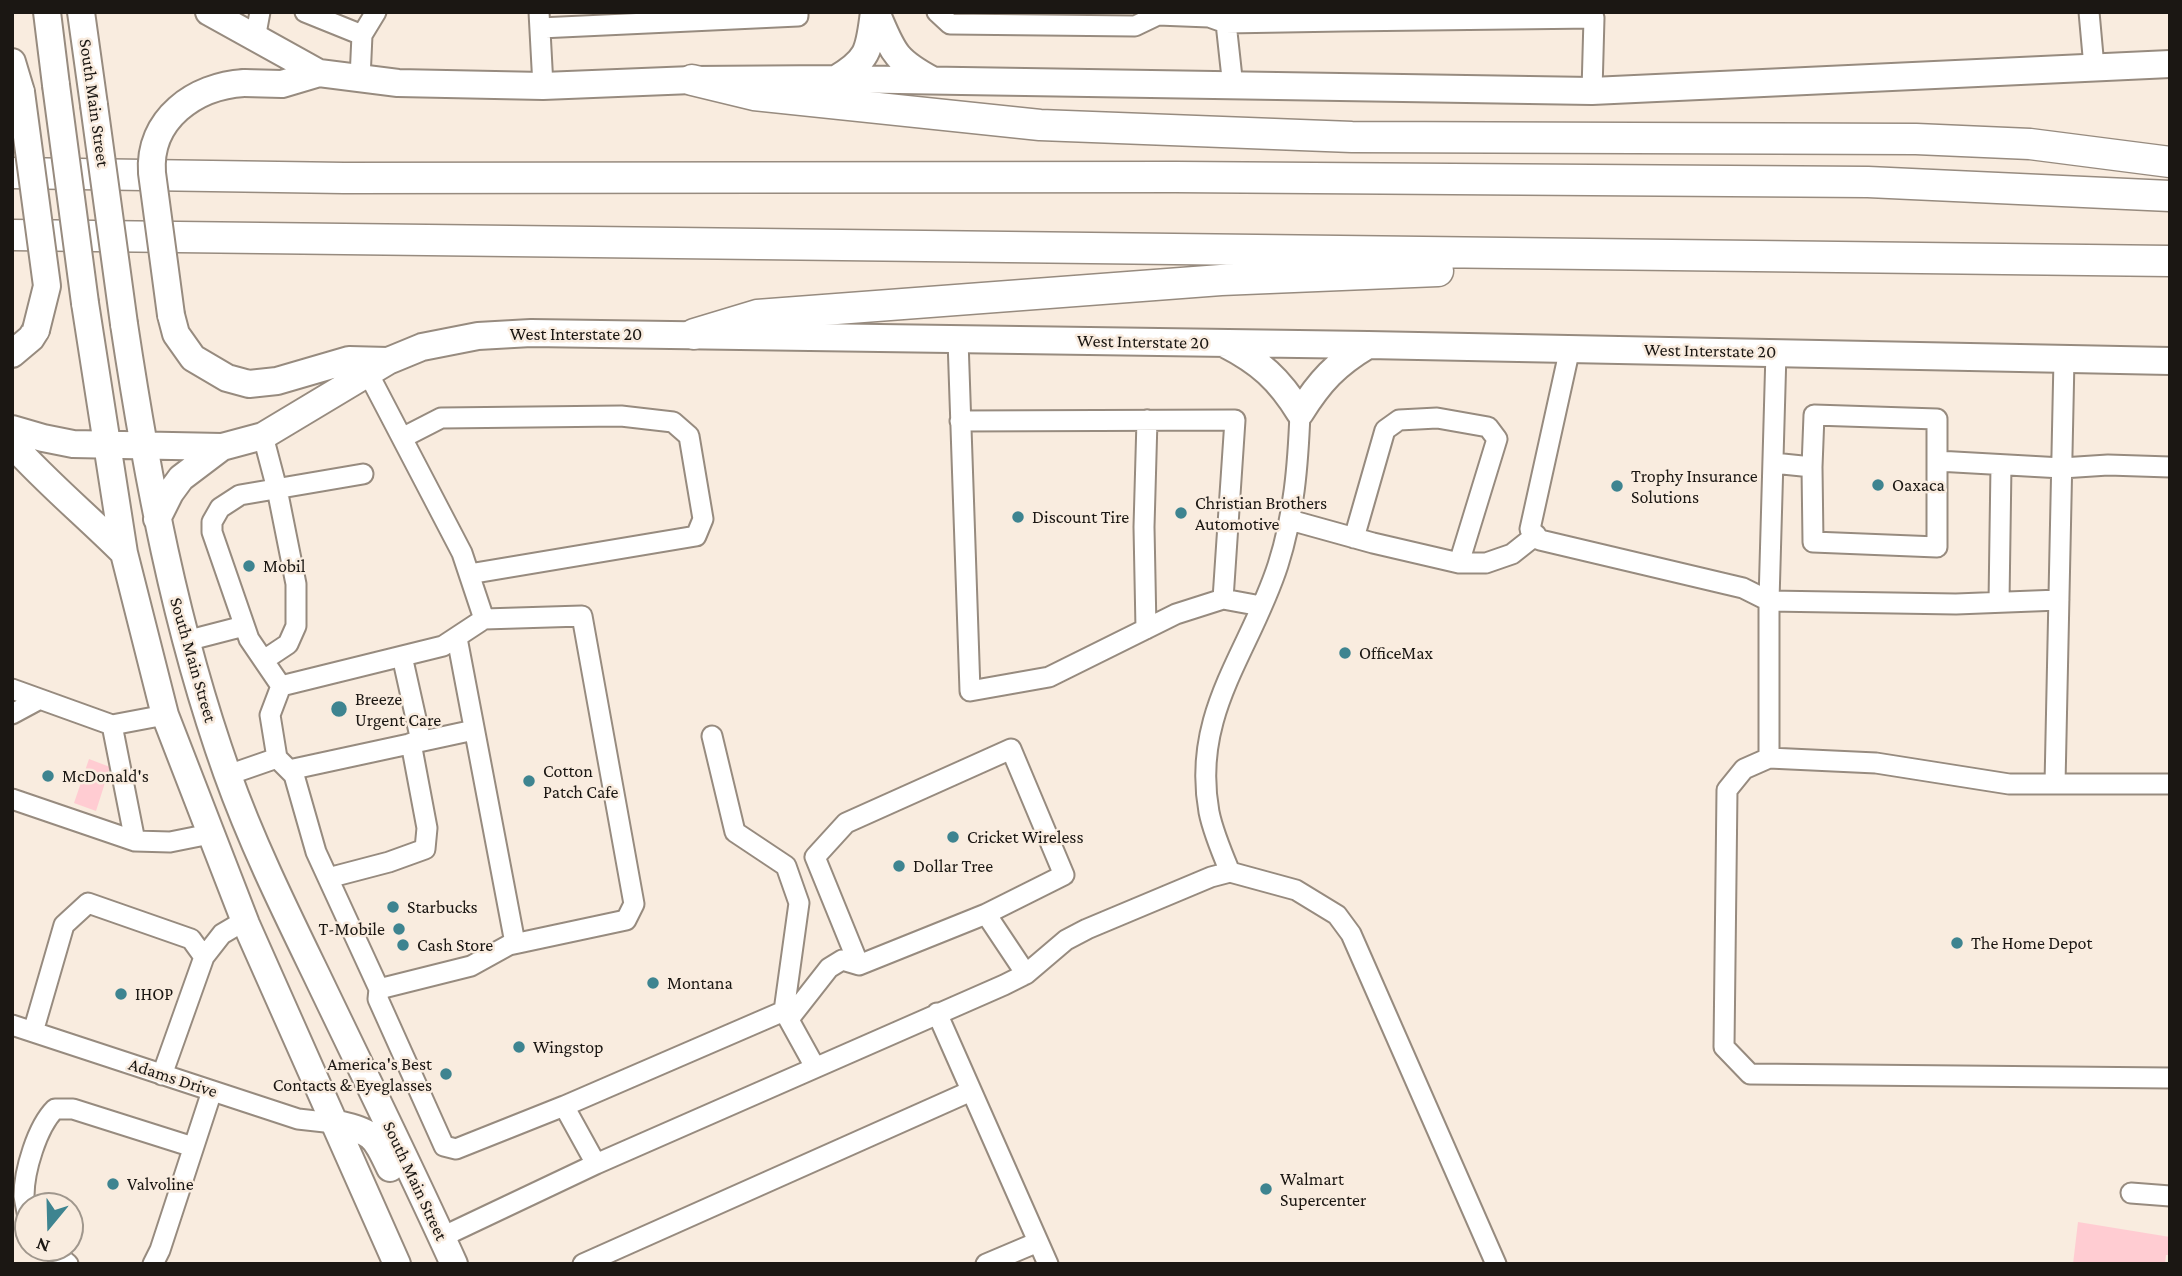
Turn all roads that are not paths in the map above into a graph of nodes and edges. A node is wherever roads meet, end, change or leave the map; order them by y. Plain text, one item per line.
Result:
1 (47, 12) edge
2 (81, 12) edge
3 (209, 12) edge
4 (260, 12) edge
5 (305, 12) edge
6 (376, 12) edge
7 (798, 12) edge
8 (875, 12) edge
9 (937, 12) edge
10 (2089, 12) edge
11 (1158, 14) edge
12 (1518, 15) edge
13 (1593, 15) edge
14 (1343, 16) edge
15 (1281, 17) edge
16 (995, 18) edge
17 (1226, 18) edge
18 (540, 20) edge
19 (362, 35) junction
20 (255, 39) junction
21 (12, 62) edge
22 (2170, 64) edge
23 (2094, 67) junction
24 (319, 72) junction
25 (360, 79) junction
26 (836, 79) junction
27 (692, 80) junction
28 (934, 80) junction
29 (543, 86) junction
30 (1233, 87) junction
31 (1592, 91) junction
32 (2170, 162) edge
33 (12, 173) edge
34 (2170, 197) edge
35 (12, 235) edge
36 (1558, 253) junction
37 (2170, 261) edge
38 (694, 334) junction
39 (958, 340) junction
40 (1223, 343) junction
41 (1368, 345) junction
42 (1570, 348) junction
43 (1776, 352) junction
44 (12, 354) edge
45 (2064, 359) junction
46 (2170, 361) edge
47 (378, 367) junction
48 (1300, 413) junction
49 (1147, 420) junction
50 (960, 421) junction
51 (12, 429) edge
52 (263, 436) junction
53 (402, 438) junction
54 (12, 444) edge
55 (142, 445) junction
56 (107, 446) junction
57 (222, 447) junction
58 (1937, 461) junction
59 (1773, 463) junction
60 (2001, 465) junction
61 (1812, 467) junction
62 (2170, 467) edge
63 (2062, 468) junction
64 (363, 474) dead end
65 (277, 489) junction
66 (157, 519) junction
67 (1290, 520) junction
68 (1536, 535) junction
69 (1354, 538) junction
70 (124, 553) junction
71 (1459, 563) junction
72 (469, 574) junction
73 (1223, 598) junction
74 (2059, 600) junction
75 (1769, 601) junction
76 (1999, 602) junction
77 (1261, 606) junction
78 (484, 619) junction
79 (244, 626) junction
80 (1146, 629) junction
81 (457, 638) junction
82 (186, 641) junction
83 (402, 656) junction
84 (264, 660) junction
85 (281, 686) junction
86 (14, 692) edge
87 (38, 700) junction
88 (12, 714) edge
89 (165, 715) junction
90 (112, 725) junction
91 (474, 730) junction
92 (712, 736) dead end
93 (416, 742) junction
94 (1769, 758) junction
95 (283, 764) junction
96 (228, 775) junction
97 (2055, 784) junction
98 (2170, 784) edge
99 (12, 792) edge
100 (12, 799) edge
101 (111, 833) junction
102 (211, 834) junction
103 (135, 841) junction
104 (1230, 872) junction
105 (328, 878) junction
106 (986, 914) junction
107 (244, 921) junction
108 (515, 943) junction
109 (204, 957) junction
110 (859, 965) junction
111 (1026, 974) junction
112 (379, 989) junction
113 (937, 1013) junction
114 (787, 1015) junction
115 (12, 1026) edge
116 (33, 1032) junction
117 (815, 1067) junction
118 (162, 1074) junction
119 (2170, 1078) edge
120 (212, 1091) junction
121 (971, 1091) junction
122 (562, 1107) junction
123 (334, 1123) junction
124 (192, 1147) junction
125 (596, 1164) junction
126 (25, 1192) edge
127 (2131, 1193) dead end
128 (2170, 1196) edge
129 (442, 1237) junction
130 (1038, 1242) junction
131 (153, 1264) edge
132 (397, 1264) edge
133 (438, 1264) edge
134 (454, 1264) edge
135 (583, 1264) edge
136 (986, 1264) edge
137 (1048, 1264) edge
138 (1496, 1264) edge

1 - 56 main road, South Main Street, bridge
2 - 55 main road, South Main Street, bridge
3 - 20 main road
4 - 20 street
5 - 19 street
6 - 19 street
7 - 18 street
8 - 26 main road
8 - 28 main road
9 - 16 street
10 - 23 street
11 - 16 street
11 - 17 street
12 - 13 street
12 - 14 street
13 - 31 street
14 - 15 street
15 - 17 street
17 - 30 street
18 - 29 street
19 - 25 street
20 - 24 main road
21 - 44 main road, bridge
22 - 23 main road
23 - 31 main road
24 - 25 main road
24 - 47 main road, bridge
25 - 29 main road
26 - 27 main road
26 - 28 main road
27 - 29 main road
27 - 32 highway
28 - 30 main road
30 - 31 main road
33 - 34 highway
35 - 36 highway
36 - 37 highway
36 - 38 highway
38 - 39 main road, West Interstate 20
38 - 47 main road, West Interstate 20
39 - 40 main road, West Interstate 20
39 - 50 street
40 - 41 main road, West Interstate 20
40 - 48 main road
41 - 42 main road, West Interstate 20
41 - 48 main road
42 - 43 main road, West Interstate 20
42 - 68 street
43 - 45 main road, West Interstate 20
43 - 59 street
45 - 46 main road, West Interstate 20
45 - 63 street
47 - 52 main road, West Interstate 20
47 - 53 street
48 - 67 street
49 - 50 street
49 - 73 street
49 - 80 street
50 - 80 street
51 - 56 main road, West Interstate 20
52 - 57 main road, West Interstate 20
52 - 65 street
53 - 72 street
53 - 72 street
54 - 70 main road
55 - 56 main road, West Interstate 20
55 - 57 main road, West Interstate 20
55 - 66 main road, South Main Street
56 - 70 main road, South Main Street
57 - 66 main road
58 - 60 street
58 - 61 street
58 - 61 street
59 - 61 street
59 - 75 street
60 - 63 street
60 - 76 street
62 - 63 street
63 - 74 street
64 - 65 street
65 - 79 street
65 - 84 street
66 - 82 main road, South Main Street
67 - 69 street
67 - 77 street
68 - 71 street
68 - 75 street
69 - 71 street
69 - 71 street
70 - 89 main road, South Main Street
72 - 78 street
73 - 77 street
73 - 80 street
74 - 76 street
74 - 97 street
75 - 76 street
75 - 94 street
77 - 104 street
78 - 81 street
78 - 108 street
79 - 82 street
79 - 84 street
81 - 83 street
81 - 91 street
82 - 96 main road, South Main Street
83 - 85 street
83 - 93 street
84 - 85 street
85 - 95 street
86 - 87 street
87 - 88 street
87 - 90 street
89 - 90 street
89 - 102 main road, South Main Street
90 - 103 street
91 - 93 street
91 - 108 street
92 - 114 street
93 - 95 street
93 - 105 street
94 - 97 street
94 - 119 street
95 - 96 street
95 - 105 street
96 - 129 main road, South Main Street
97 - 98 street
99 - 101 street
100 - 101 street
101 - 103 street
102 - 103 street
102 - 107 main road, South Main Street
104 - 111 street
104 - 138 street
105 - 112 street
106 - 110 street
106 - 110 street
106 - 111 street
107 - 109 street
107 - 123 main road, South Main Street
108 - 112 street
109 - 116 street
109 - 118 street
110 - 114 street
111 - 113 street
112 - 122 street
113 - 117 street
113 - 121 street
114 - 117 street
114 - 122 street
115 - 116 street, Adams Drive
116 - 118 street, Adams Drive
117 - 125 street
118 - 120 street, Adams Drive
120 - 123 street, Adams Drive
120 - 124 street
121 - 130 street
121 - 135 street
122 - 125 street
123 - 132 main road, South Main Street
123 - 133 main road
124 - 126 street
124 - 131 street
125 - 129 street
127 - 128 street
129 - 134 main road, South Main Street
130 - 136 street
130 - 137 street

